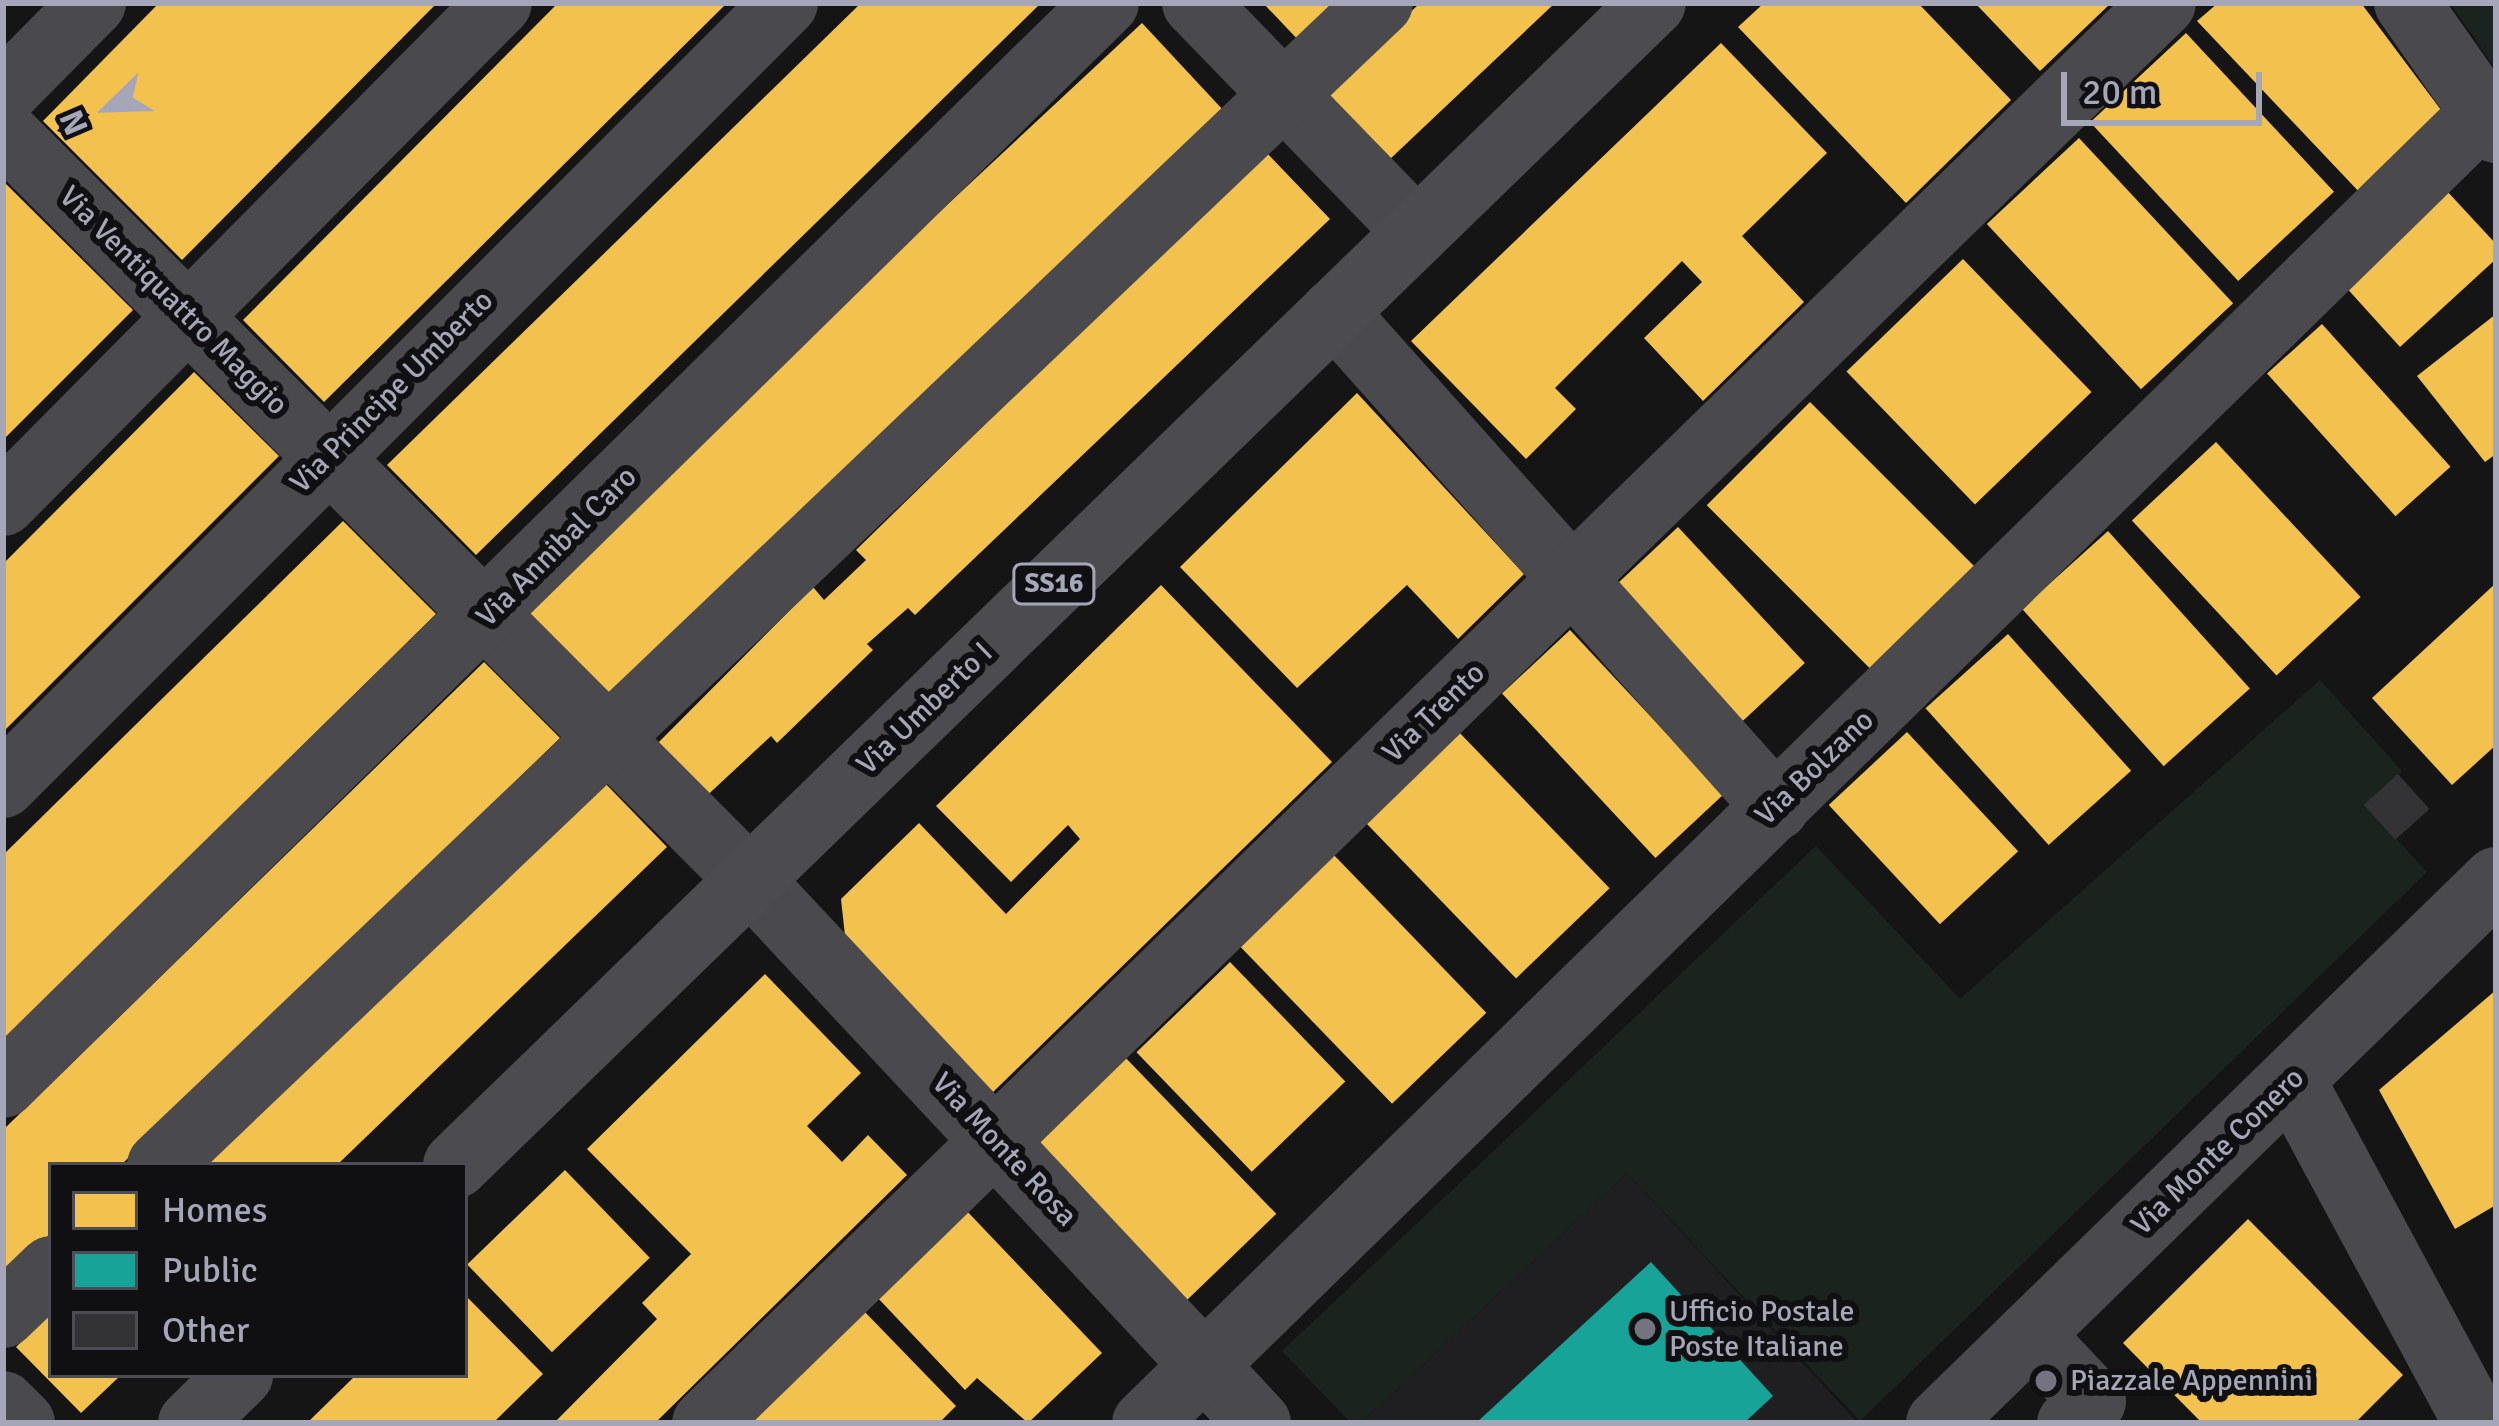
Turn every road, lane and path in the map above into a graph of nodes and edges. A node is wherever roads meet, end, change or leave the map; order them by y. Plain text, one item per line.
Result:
1 (93, 3) edge
2 (499, 3) edge
3 (785, 3) edge
4 (1106, 3) edge
5 (1195, 3) edge
6 (1380, 3) edge
7 (1653, 3) edge
8 (2163, 3) edge
9 (2407, 3) edge
10 (3, 94) edge
11 (1283, 95) junction
12 (2490, 121) edge
13 (3, 131) edge
14 (1417, 232) junction
15 (1334, 312) junction
16 (188, 316) junction
17 (327, 456) junction
18 (3, 502) edge
19 (1572, 580) junction
20 (488, 616) junction
21 (609, 738) junction
22 (3, 785) edge
23 (1776, 807) junction
24 (749, 880) junction
25 (2496, 880) edge
26 (2292, 1080) junction
27 (3, 1085) edge
28 (995, 1140) junction
29 (163, 1162) edge
30 (459, 1162) edge
31 (48, 1272) edge
32 (3, 1315) edge
33 (2030, 1334) junction
34 (1204, 1366) junction
35 (237, 1378) edge
36 (3, 1404) edge
37 (22, 1423) edge
38 (191, 1423) edge
39 (705, 1423) edge
40 (1145, 1423) edge
41 (1258, 1423) edge
42 (1939, 1423) edge
43 (2071, 1423) edge
44 (2477, 1423) edge

1 - 10 street
2 - 16 street
3 - 17 street, Via Principe Umberto
4 - 20 street, Via Annibal Caro
5 - 11 street
6 - 11 street
7 - 14 main road, Via Umberto I / SS16
8 - 19 street, Via Trento
9 - 12 street
11 - 14 street
11 - 21 street
12 - 23 street, Via Bolzano
13 - 16 street, Via Ventiquattro Maggio
14 - 15 main road, Via Umberto I / SS16
15 - 19 street
15 - 24 main road, Via Umberto I / SS16
16 - 17 street, Via Ventiquattro Maggio
16 - 18 street
17 - 20 street, Via Ventiquattro Maggio
17 - 22 street, Via Principe Umberto
19 - 23 street
19 - 28 street, Via Trento
20 - 21 street, Via Ventiquattro Maggio
20 - 27 street, Via Annibal Caro
21 - 24 street, Via Ventiquattro Maggio
21 - 29 street
23 - 34 street, Via Bolzano
24 - 28 street, Via Monte Rosa
24 - 30 main road, Via Umberto I / SS16
25 - 26 street, Via Monte Conero
26 - 33 street, Via Monte Conero
26 - 44 street
28 - 34 street, Via Monte Rosa
28 - 39 street, Via Trento
31 - 32 street
33 - 42 street, Via Monte Conero
33 - 43 street
34 - 40 street, Via Bolzano
34 - 41 street, Via Monte Rosa
35 - 38 main road
36 - 37 street

